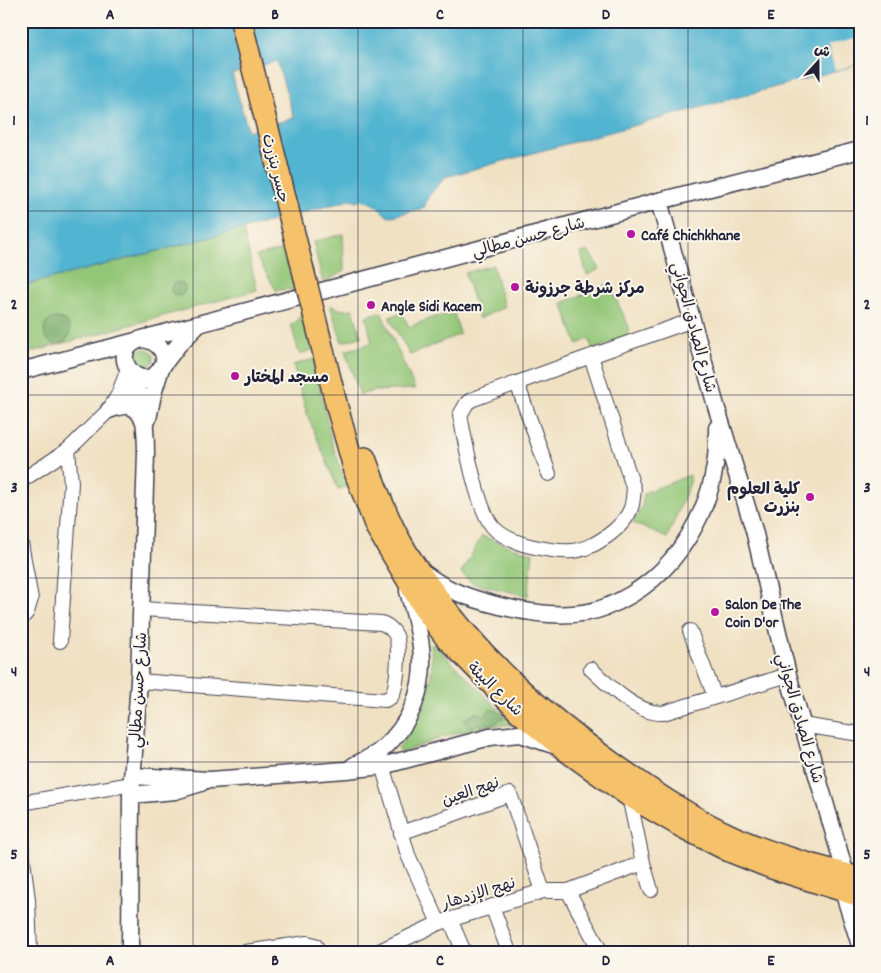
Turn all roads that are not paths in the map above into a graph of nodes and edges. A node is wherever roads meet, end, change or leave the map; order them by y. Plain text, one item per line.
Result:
1 (241, 21) edge
2 (248, 21) edge
3 (860, 150) edge
4 (659, 201) junction
5 (317, 313) junction
6 (694, 320) junction
7 (198, 325) junction
8 (139, 340) junction
9 (105, 350) junction
10 (591, 356) junction
11 (21, 371) edge
12 (142, 371) junction
13 (517, 383) junction
14 (716, 406) junction
15 (109, 410) junction
16 (146, 426) junction
17 (68, 450) junction
18 (549, 474) dead end
19 (21, 481) edge
20 (22, 552) edge
21 (410, 571) junction
22 (141, 610) junction
23 (21, 619) edge
24 (690, 631) dead end
25 (60, 642) dead end
26 (591, 669) dead end
27 (788, 675) junction
28 (139, 681) junction
29 (715, 697) junction
30 (802, 725) junction
31 (860, 734) edge
32 (565, 750) junction
33 (380, 759) junction
34 (132, 785) junction
35 (629, 796) junction
36 (21, 803) edge
37 (401, 833) junction
38 (21, 842) edge
39 (643, 863) junction
40 (852, 885) edge
41 (651, 890) dead end
42 (543, 891) junction
43 (568, 891) junction
44 (24, 901) edge
45 (492, 906) junction
46 (445, 921) junction
47 (860, 945) edge
48 (30, 952) edge
49 (130, 952) edge
50 (245, 952) edge
51 (320, 952) edge
52 (377, 952) edge
53 (464, 952) edge
54 (509, 952) edge
55 (601, 952) edge

1 - 5 main road, جسر بنزرت, bridge
2 - 5 main road, جسر بنزرت
3 - 4 street, شارع حسن مطالي
4 - 6 street, شارع الصادق الجواني
4 - 7 street, شارع حسن مطالي
5 - 21 main road, شارع البيئة
6 - 10 street
6 - 14 street, شارع الصادق الجواني
7 - 8 street, شارع حسن مطالي
7 - 12 street, شارع حسن مطالي
8 - 9 street, شارع حسن مطالي
8 - 12 street
8 - 12 street
9 - 11 street, شارع حسن مطالي
9 - 12 street
10 - 13 street
10 - 13 street
12 - 15 street
12 - 15 street
12 - 16 street, شارع حسن مطالي
12 - 16 street, شارع حسن مطالي
13 - 18 street
14 - 21 street
14 - 27 street, شارع الصادق الجواني
15 - 16 street
15 - 17 street
16 - 22 street, شارع حسن مطالي
17 - 19 street
17 - 25 street
20 - 23 street
21 - 32 main road, شارع البيئة
21 - 33 street
21 - 40 main road, شارع البيئة
22 - 28 street, شارع حسن مطالي
22 - 28 street
24 - 29 street
26 - 29 street
27 - 29 street
27 - 30 street, شارع الصادق الجواني
28 - 34 street, شارع حسن مطالي
30 - 31 street
30 - 40 street, شارع الصادق الجواني
32 - 33 street
32 - 35 main road, شارع البيئة
33 - 34 street
33 - 37 street, نهج الإزدهار
34 - 36 street
34 - 49 street, شارع حسن مطالي
35 - 39 street
35 - 40 main road, شارع البيئة
37 - 42 street, نهج العين
37 - 46 street, نهج الإزدهار
38 - 44 street
39 - 41 street
39 - 43 street, نهج الإزدهار
40 - 47 street, شارع الصادق الجواني
42 - 43 street, نهج الإزدهار
42 - 45 street, نهج الإزدهار
43 - 55 street
44 - 48 street
45 - 46 street, نهج الإزدهار
45 - 54 street
46 - 52 street
46 - 53 street
50 - 51 street

